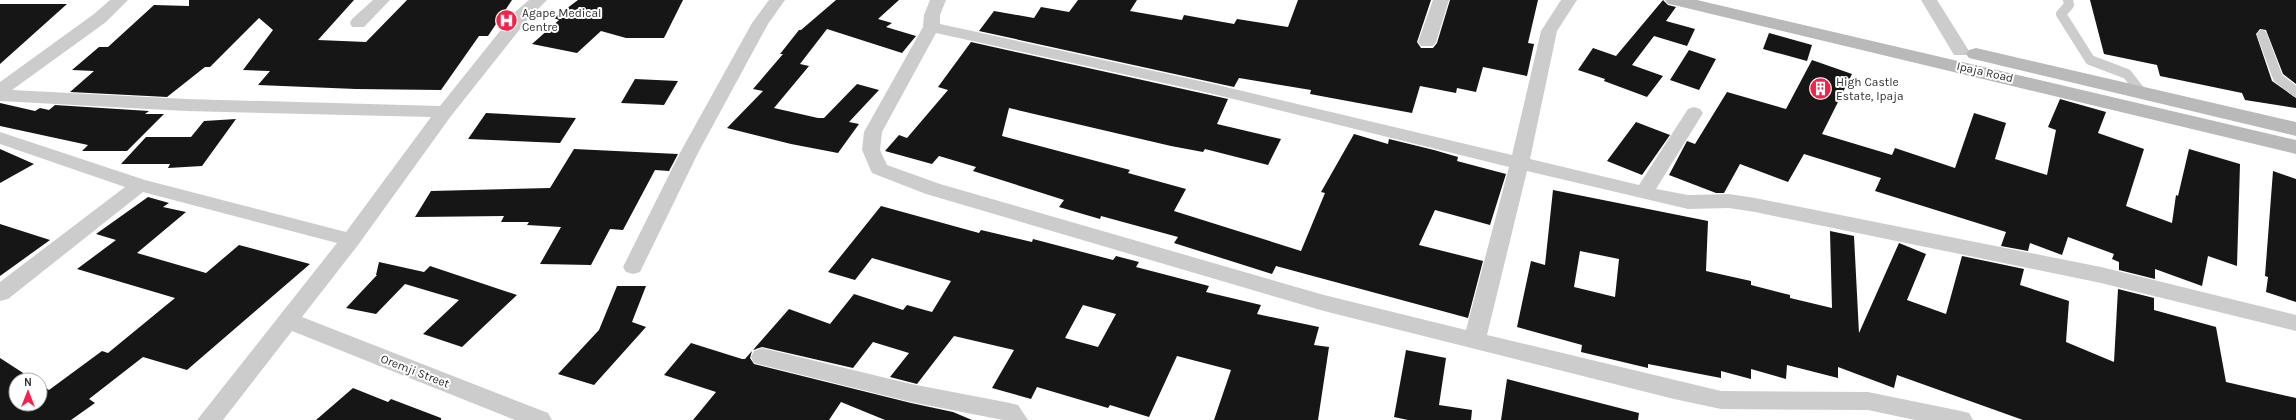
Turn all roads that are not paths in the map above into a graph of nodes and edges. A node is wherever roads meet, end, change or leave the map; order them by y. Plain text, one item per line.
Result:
1 (120, 0) edge
2 (382, 0) edge
3 (539, 0) edge
4 (777, 0) edge
5 (938, 0) edge
6 (1441, 0) edge
7 (1569, 0) edge
8 (1674, 0) edge
9 (1737, 0) edge
10 (1929, 0) edge
11 (2068, 0) edge
12 (358, 23) dead end
13 (931, 27) junction
14 (2262, 35) dead end
15 (1427, 42) dead end
16 (1960, 51) junction
17 (0, 90) edge
18 (2296, 92) edge
19 (2142, 93) junction
20 (0, 95) edge
21 (445, 112) junction
22 (1694, 113) dead end
23 (2296, 129) edge
24 (0, 138) edge
25 (2296, 147) edge
26 (1520, 162) junction
27 (140, 184) junction
28 (1644, 193) junction
29 (351, 240) junction
30 (633, 267) dead end
31 (0, 294) edge
32 (289, 321) junction
33 (2296, 323) edge
34 (1474, 341) junction
35 (762, 357) dead end
36 (209, 420) edge
37 (540, 420) edge
38 (1016, 420) edge
39 (1961, 420) edge

1 - 17 street
2 - 12 street
3 - 21 street
4 - 30 street
5 - 13 street
6 - 15 street
7 - 26 street
8 - 25 main road, Ipaja Road
9 - 16 main road, Ipaja Road
10 - 16 street
11 - 19 lane
13 - 26 street
13 - 34 street
14 - 18 lane
16 - 19 main road, Ipaja Road
19 - 23 main road, Ipaja Road
20 - 21 street
21 - 29 street
22 - 28 street
24 - 27 street
26 - 28 street
26 - 34 street
27 - 29 street
27 - 31 street
28 - 33 street
29 - 32 street
32 - 36 street
32 - 37 street, Oremji Street
34 - 39 street
35 - 38 street

